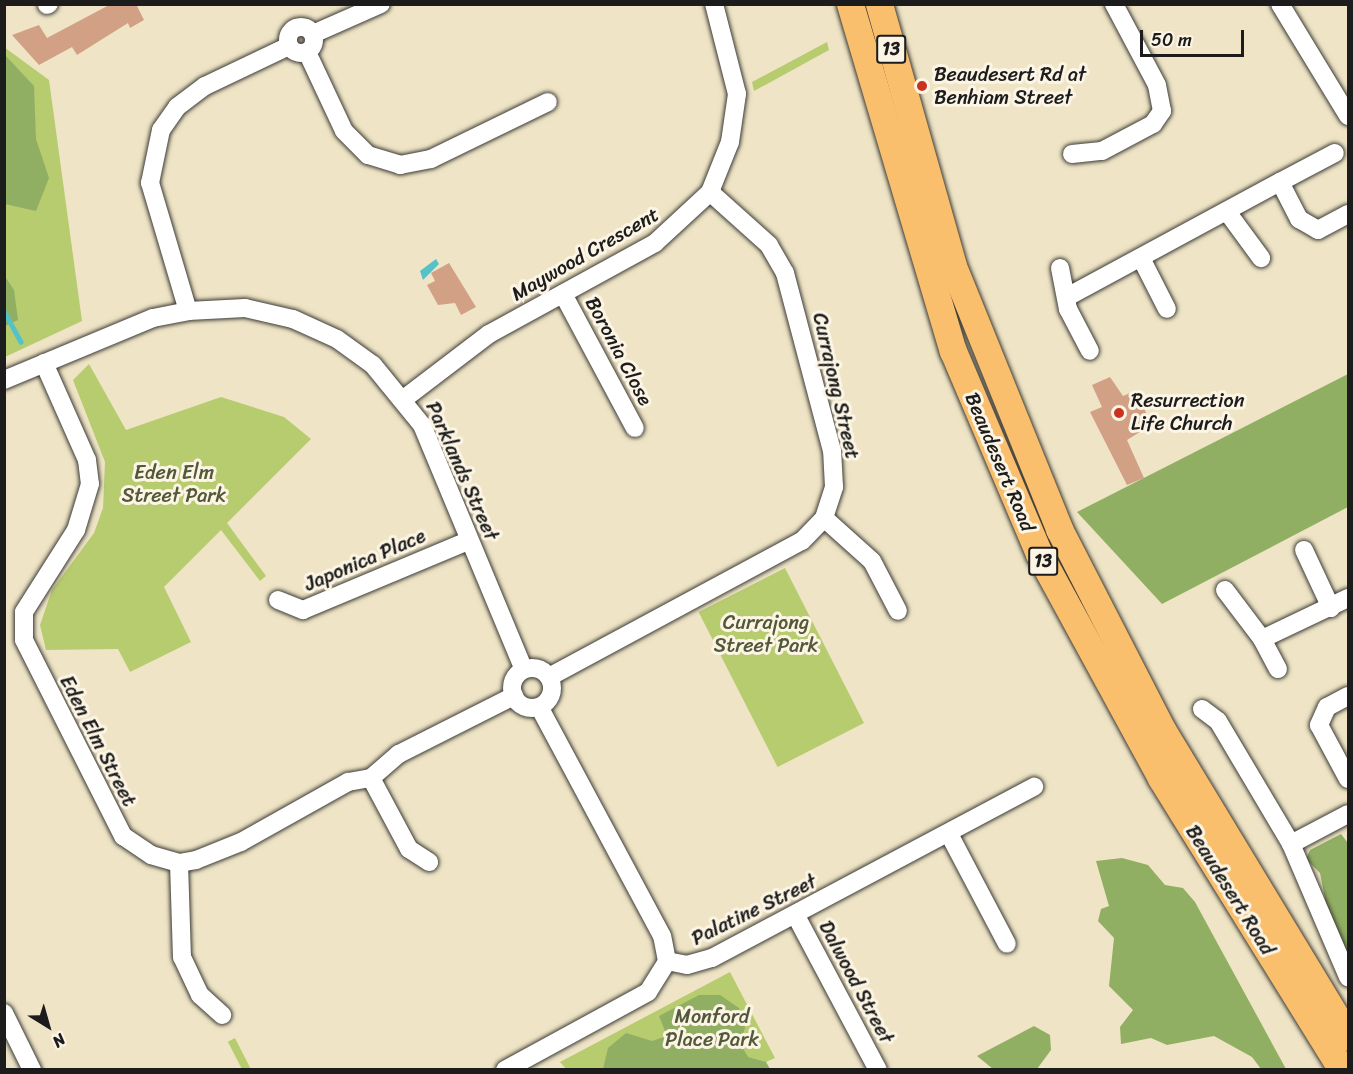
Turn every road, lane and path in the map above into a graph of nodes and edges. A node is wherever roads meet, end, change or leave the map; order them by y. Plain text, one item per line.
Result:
1 (381, 4) edge
2 (714, 4) edge
3 (850, 4) edge
4 (879, 4) edge
5 (1113, 4) edge
6 (1280, 4) edge
7 (313, 34) junction
8 (289, 46) junction
9 (307, 52) junction
10 (548, 102) dead end
11 (1348, 116) edge
12 (1335, 153) dead end
13 (1072, 154) dead end
14 (1280, 182) junction
15 (710, 192) junction
16 (1228, 213) junction
17 (1348, 214) edge
18 (1141, 258) junction
19 (1261, 258) dead end
20 (1060, 268) dead end
21 (563, 294) junction
22 (1067, 297) junction
23 (1167, 309) dead end
24 (188, 311) junction
25 (1090, 351) dead end
26 (44, 363) junction
27 (4, 380) edge
28 (405, 398) junction
29 (635, 428) dead end
30 (824, 518) junction
31 (468, 541) junction
32 (1304, 550) dead end
33 (1225, 590) dead end
34 (1348, 598) edge
35 (278, 600) dead end
36 (1331, 608) junction
37 (898, 611) dead end
38 (1262, 639) junction
39 (1278, 669) dead end
40 (524, 670) junction
41 (549, 677) junction
42 (513, 696) junction
43 (1348, 696) edge
44 (539, 707) junction
45 (1202, 709) dead end
46 (371, 778) junction
47 (1348, 779) edge
48 (1034, 787) dead end
49 (1348, 814) edge
50 (949, 834) junction
51 (1291, 844) junction
52 (429, 862) dead end
53 (179, 863) junction
54 (796, 916) junction
55 (1007, 944) dead end
56 (667, 961) junction
57 (1348, 977) edge
58 (4, 1013) edge
59 (222, 1015) dead end
60 (1348, 1037) edge
61 (32, 1070) edge
62 (505, 1070) edge
63 (878, 1070) edge
64 (1342, 1070) edge

1 - 7 street
2 - 15 street, Maywood Crescent
3 - 64 highway, Beaudesert Road / 13
4 - 60 highway, Beaudesert Road / 13
5 - 13 street
6 - 11 street
7 - 8 street
7 - 9 street
8 - 9 street
8 - 24 street
9 - 10 street
12 - 14 street
14 - 16 street
14 - 17 street
15 - 21 street, Maywood Crescent
15 - 30 street, Currajong Street
16 - 18 street
16 - 19 street
18 - 22 street
18 - 23 street
20 - 22 street
21 - 28 street, Maywood Crescent
21 - 29 street, Boronia Close
22 - 25 street
24 - 26 street, Parklands Street
24 - 28 street, Parklands Street
26 - 27 street, Parklands Street
26 - 53 street, Eden Elm Street
28 - 31 street, Parklands Street
30 - 37 street
30 - 41 street, Currajong Street
31 - 35 street, Japonica Place
31 - 40 street, Parklands Street
32 - 36 street
33 - 38 street
34 - 36 street
36 - 38 street
38 - 39 street
40 - 41 street
40 - 42 street
41 - 44 street
42 - 44 street
42 - 46 street
43 - 47 street
44 - 56 street
45 - 51 street
46 - 52 street
46 - 53 street
48 - 50 street, Palatine Street
49 - 51 street
50 - 54 street, Palatine Street
50 - 55 street
51 - 57 street
53 - 59 street
54 - 56 street, Palatine Street
54 - 63 street, Dalwood Street
56 - 62 street
58 - 61 street

